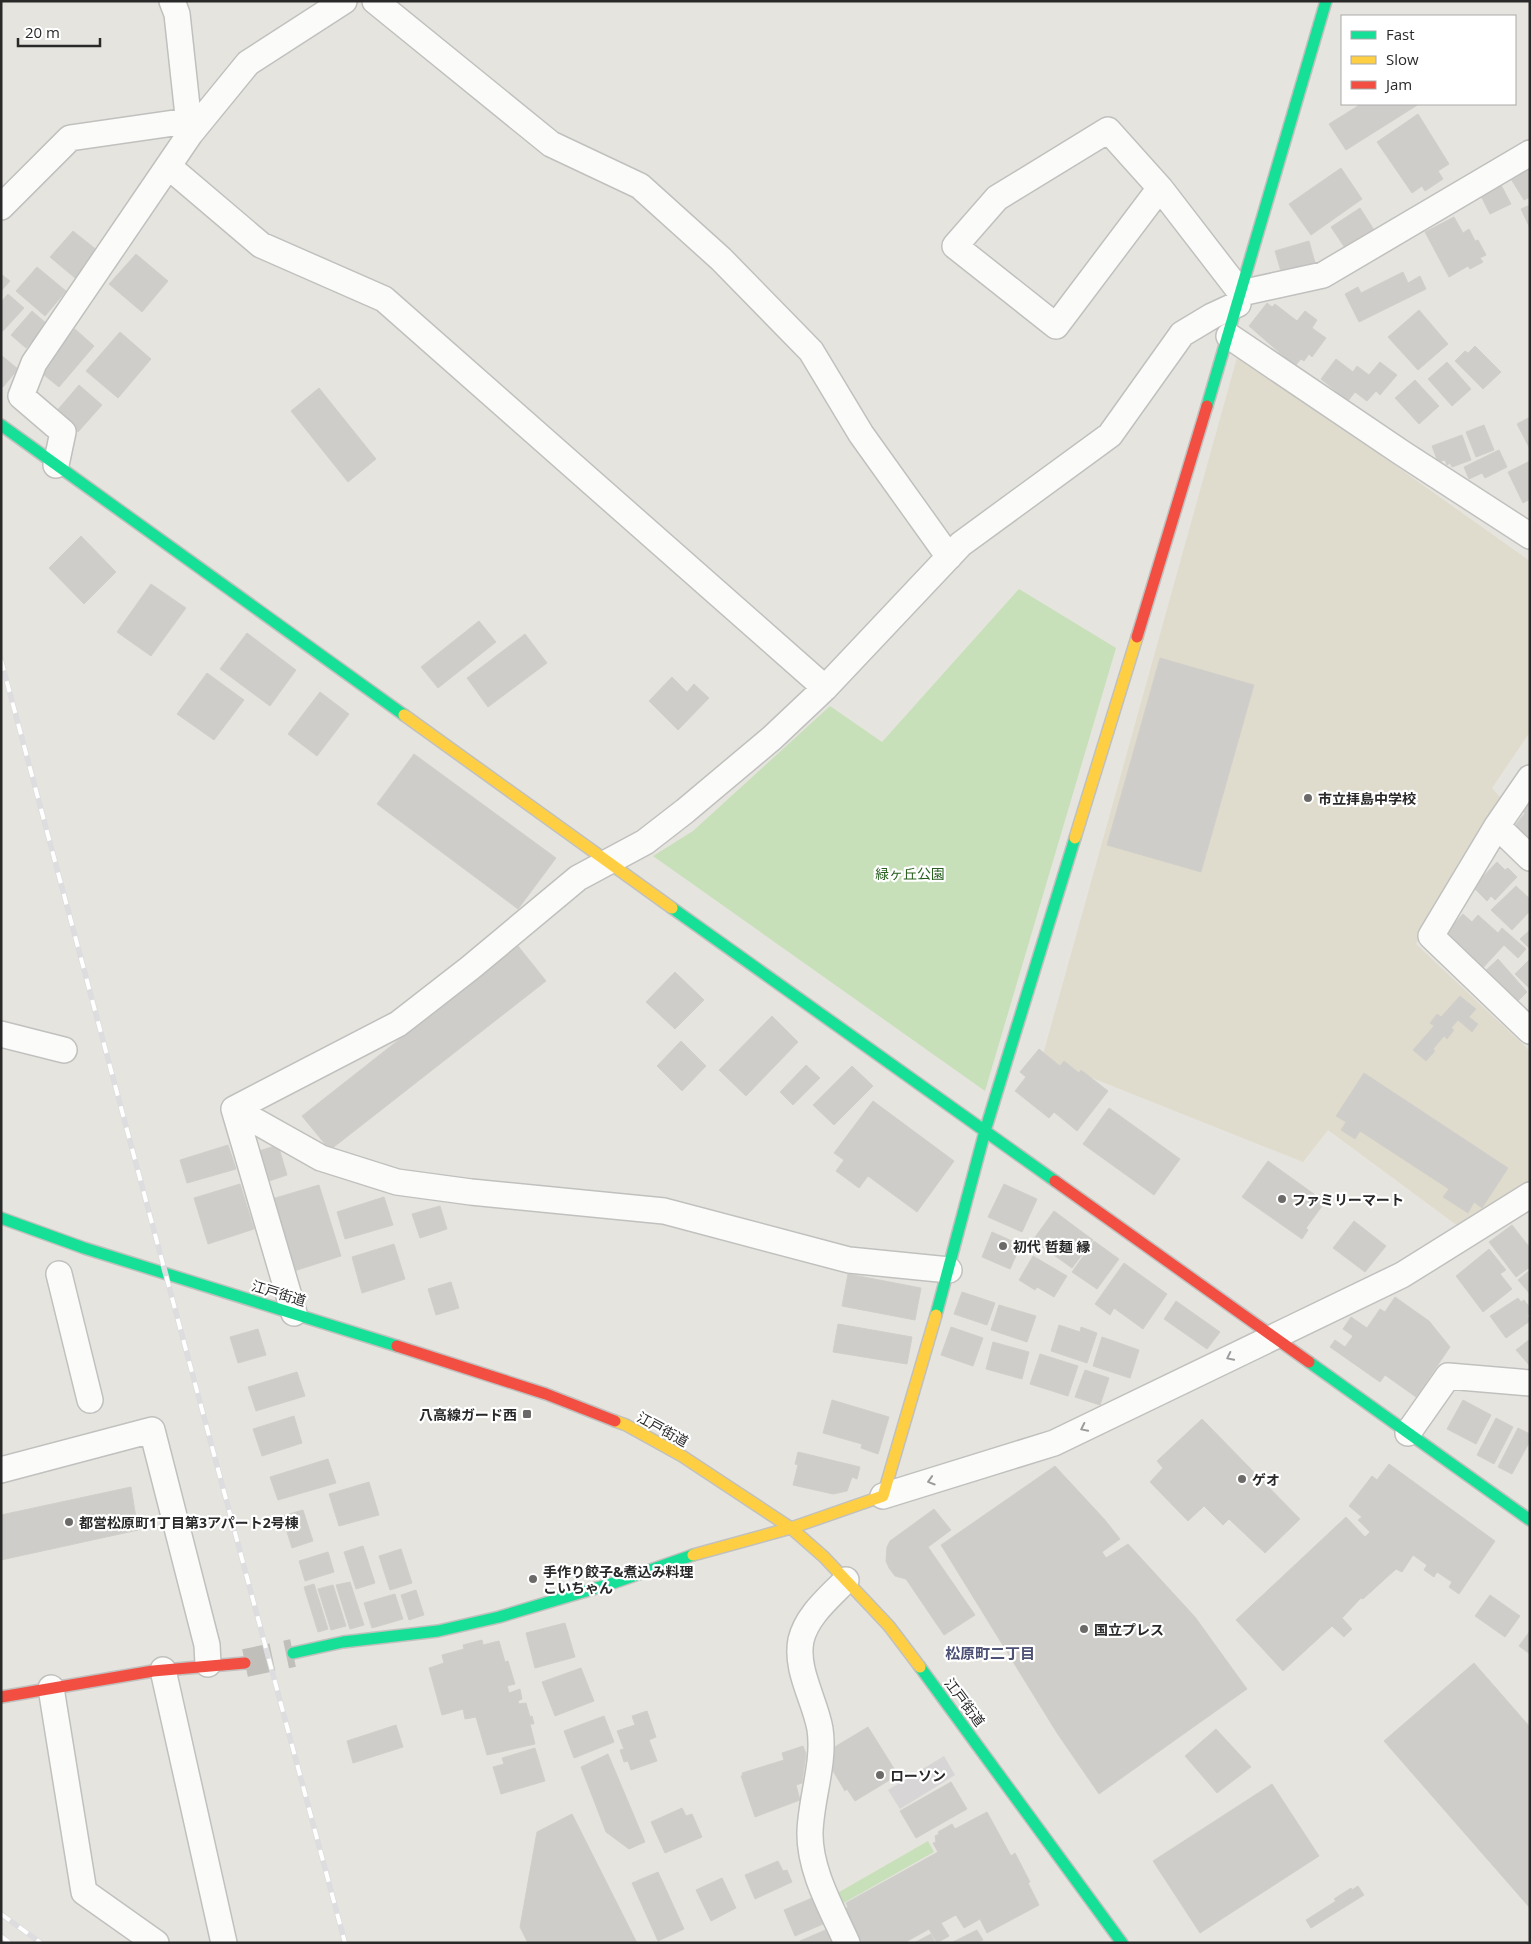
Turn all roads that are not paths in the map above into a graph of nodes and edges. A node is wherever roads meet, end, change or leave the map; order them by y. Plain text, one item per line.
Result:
1 (172, 1) edge
2 (344, 1) edge
3 (376, 1) edge
4 (1326, 1) edge
5 (189, 127) junction
6 (1530, 152) edge
7 (168, 166) junction
8 (1160, 188) junction
9 (1, 207) edge
10 (1240, 298) junction
11 (1229, 336) junction
12 (1, 425) edge
13 (56, 464) junction
14 (1530, 536) edge
15 (949, 557) junction
16 (826, 688) junction
17 (1530, 778) edge
18 (1497, 826) junction
19 (1530, 858) edge
20 (608, 862) junction
21 (1530, 1031) edge
22 (1, 1034) edge
23 (64, 1050) dead end
24 (234, 1109) junction
25 (985, 1131) junction
26 (1530, 1196) edge
27 (1, 1218) edge
28 (949, 1270) junction
29 (59, 1274) dead end
30 (294, 1313) junction
31 (1274, 1336) junction
32 (1530, 1383) edge
33 (90, 1400) dead end
34 (1408, 1433) junction
35 (1, 1470) edge
36 (883, 1496) junction
37 (1530, 1520) edge
38 (791, 1528) junction
39 (846, 1580) junction
40 (293, 1653) tunnel mouth
41 (245, 1663) tunnel mouth
42 (208, 1664) junction
43 (163, 1670) junction
44 (51, 1688) junction
45 (1, 1697) edge
46 (156, 1943) edge
47 (224, 1943) edge
48 (847, 1943) edge
49 (1122, 1943) edge

1 - 5 street
2 - 5 street
3 - 15 street
4 - 10 street
5 - 7 street
5 - 9 street
6 - 10 street
7 - 13 street
7 - 16 street
8 - 8 street
8 - 10 street
10 - 11 street
10 - 15 street
11 - 14 street
11 - 25 street
12 - 13 street
13 - 20 street
15 - 16 street
16 - 20 street
17 - 18 street
18 - 19 street
18 - 21 street
20 - 24 street
20 - 25 street
22 - 23 street
24 - 28 street
24 - 30 street
25 - 28 street
25 - 31 street
26 - 31 street
27 - 30 street, 江戸街道
28 - 36 street
29 - 33 street
30 - 38 street, 江戸街道
31 - 34 street
31 -> 36 street
32 - 34 street
34 - 37 street
35 - 42 street
36 - 38 street
38 - 39 street, 江戸街道
38 - 40 street
39 - 48 street
39 - 49 street, 江戸街道
41 - 42 street
42 - 43 street
43 - 44 street
43 - 47 street
44 - 45 street
44 - 46 street

